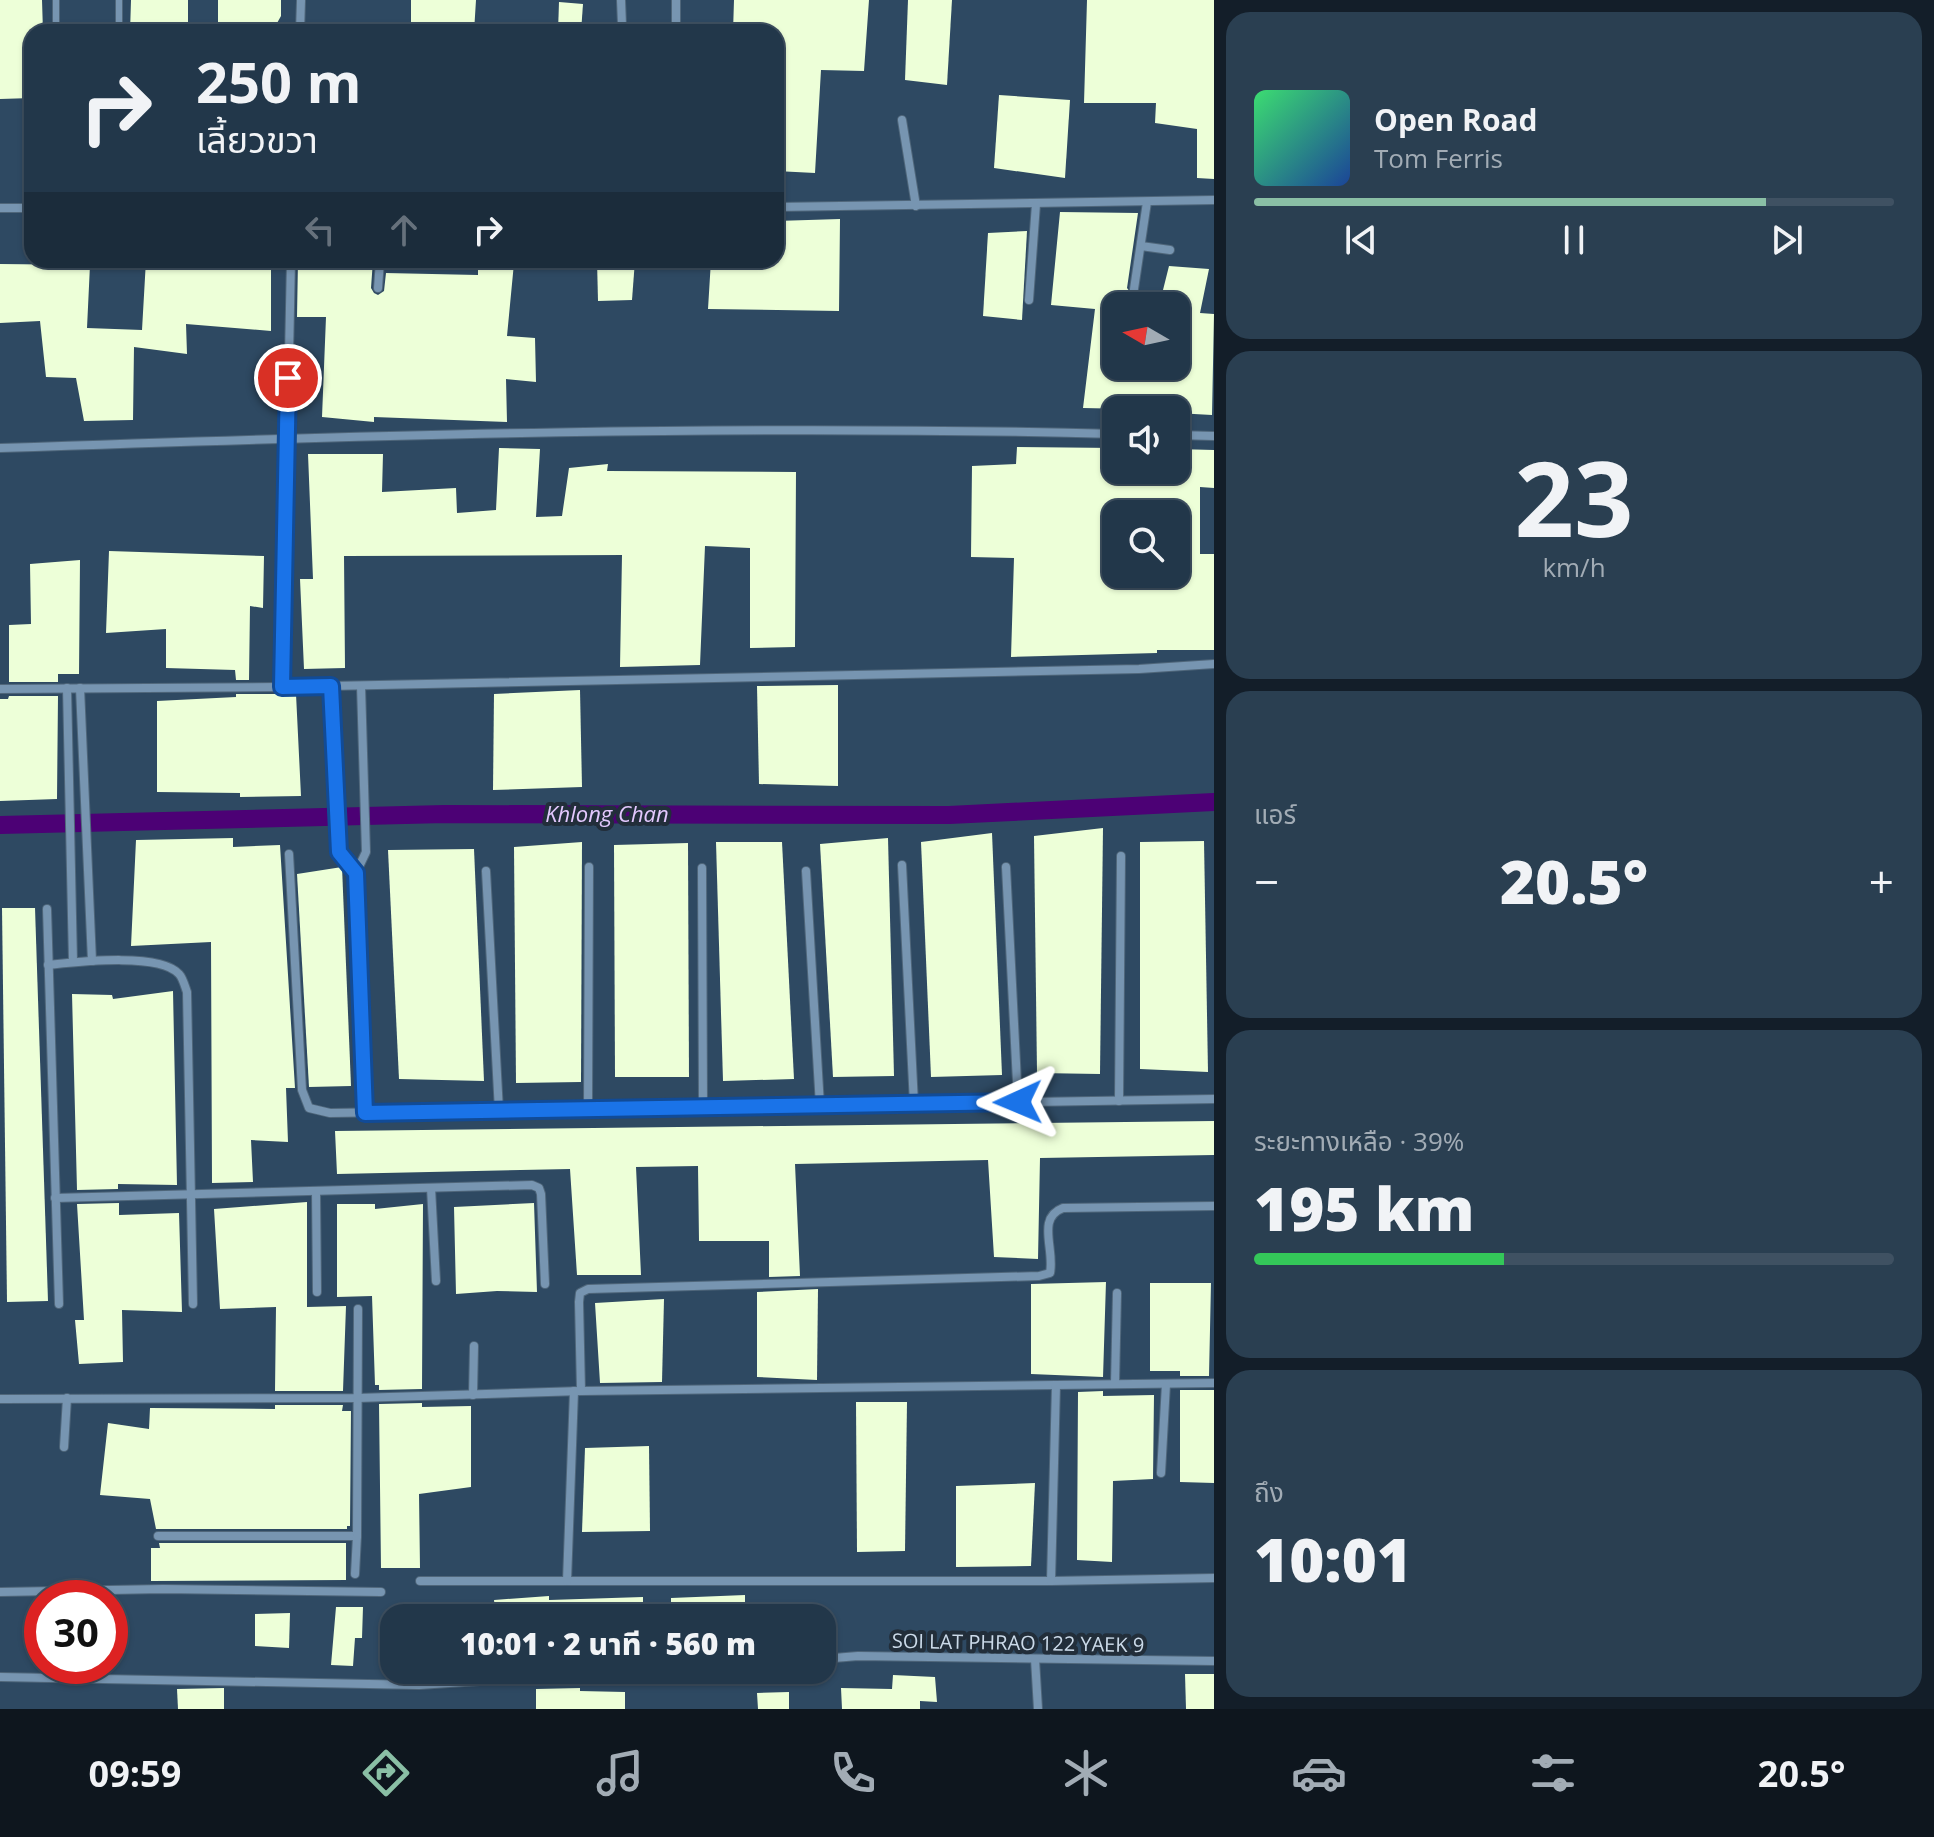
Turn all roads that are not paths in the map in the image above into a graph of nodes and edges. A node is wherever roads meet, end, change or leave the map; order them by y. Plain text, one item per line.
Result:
1 (56, 0) edge
2 (119, 0) edge
3 (301, 0) edge
4 (621, 0) edge
5 (676, 0) edge
6 (56, 24) edge
7 (119, 24) edge
8 (300, 24) edge
9 (622, 24) edge
10 (676, 24) edge
11 (902, 120) dead end
12 (1214, 200) edge
13 (1147, 202) junction
14 (1036, 204) junction
15 (916, 206) junction
16 (784, 207) edge
17 (0, 208) edge
18 (24, 208) edge
19 (1141, 246) junction
20 (1170, 250) dead end
21 (291, 268) edge
22 (379, 268) edge
23 (378, 288) dead end
24 (1134, 289) dead end
25 (1029, 300) dead end
26 (1102, 434) edge
27 (1190, 435) edge
28 (1214, 436) edge
29 (287, 438) junction
30 (0, 448) edge
31 (1214, 664) edge
32 (331, 686) junction
33 (361, 686) junction
34 (282, 687) junction
35 (67, 688) junction
36 (80, 688) junction
37 (0, 689) edge
38 (84, 777) junction
39 (68, 779) junction
40 (87, 850) junction
41 (71, 851) junction
42 (289, 854) dead end
43 (1121, 856) dead end
44 (902, 865) dead end
45 (589, 867) dead end
46 (1006, 867) dead end
47 (702, 868) dead end
48 (486, 871) dead end
49 (806, 871) dead end
50 (356, 873) junction
51 (47, 909) dead end
52 (92, 961) junction
53 (73, 962) junction
54 (48, 965) junction
55 (1214, 1099) edge
56 (1119, 1101) junction
57 (1018, 1102) junction
58 (914, 1104) junction
59 (820, 1106) junction
60 (703, 1107) junction
61 (588, 1109) junction
62 (499, 1111) junction
63 (365, 1113) junction
64 (431, 1188) junction
65 (316, 1192) junction
66 (189, 1196) junction
67 (55, 1198) junction
68 (1214, 1206) edge
69 (436, 1281) dead end
70 (545, 1284) dead end
71 (317, 1292) dead end
72 (1117, 1293) dead end
73 (59, 1304) dead end
74 (193, 1304) dead end
75 (358, 1309) dead end
76 (474, 1346) dead end
77 (1214, 1383) edge
78 (1115, 1384) junction
79 (1166, 1384) junction
80 (1056, 1385) junction
81 (577, 1391) junction
82 (473, 1395) junction
83 (67, 1398) junction
84 (357, 1398) junction
85 (0, 1399) edge
86 (64, 1447) dead end
87 (1161, 1473) dead end
88 (158, 1536) dead end
89 (357, 1536) junction
90 (355, 1574) dead end
91 (1214, 1578) edge
92 (420, 1581) dead end
93 (567, 1581) junction
94 (1051, 1581) junction
95 (0, 1592) edge
96 (381, 1592) dead end
97 (836, 1658) edge
98 (1035, 1659) junction
99 (1214, 1661) edge
100 (0, 1677) edge
101 (434, 1684) edge
102 (1038, 1709) edge

1 - 6 lane
2 - 7 lane
3 - 8 street
4 - 9 street
5 - 10 street
11 - 15 street
12 - 13 street
13 - 14 street
13 - 19 street
14 - 15 street
14 - 25 street
15 - 16 street
17 - 18 street
19 - 20 street
19 - 24 street
21 - 29 street
22 - 23 street
26 - 29 street
27 - 28 street
29 - 30 street
29 - 34 street
31 - 33 street
32 - 33 street
32 - 34 street
32 - 50 street
33 - 50 street
34 - 36 street
35 - 36 street
35 - 37 street
35 - 39 street
36 - 38 street
38 - 39 street
38 - 40 street
39 - 41 street
40 - 41 street
40 - 52 street
41 - 53 street
42 - 63 street
43 - 56 street
44 - 58 street
45 - 61 street
46 - 57 street
47 - 60 street
48 - 62 street
49 - 59 street
50 - 63 street
51 - 54 street
52 - 53 street
52 - 66 street
53 - 54 street
54 - 67 street
55 - 56 street
56 - 57 street
57 - 58 street
58 - 59 street
59 - 60 street
60 - 61 street
61 - 62 street
62 - 63 street
64 - 65 street
64 - 69 street
64 - 70 street
65 - 66 street
65 - 71 street
66 - 67 street
66 - 74 street
67 - 73 street
68 - 81 street
72 - 78 street
75 - 84 street
76 - 82 street
77 - 79 street
78 - 79 street
78 - 80 street
79 - 87 street
80 - 81 street
80 - 94 street
81 - 82 street
81 - 93 street
82 - 84 street
83 - 84 street
83 - 85 street
83 - 86 street
84 - 89 street
88 - 89 street
89 - 90 street
91 - 94 street
92 - 93 street
93 - 94 street
95 - 96 street
97 - 98 street, SOI LAT PHRAO 122 YAEK 9
98 - 99 street, SOI LAT PHRAO 122 YAEK 9
98 - 102 street
100 - 101 street

